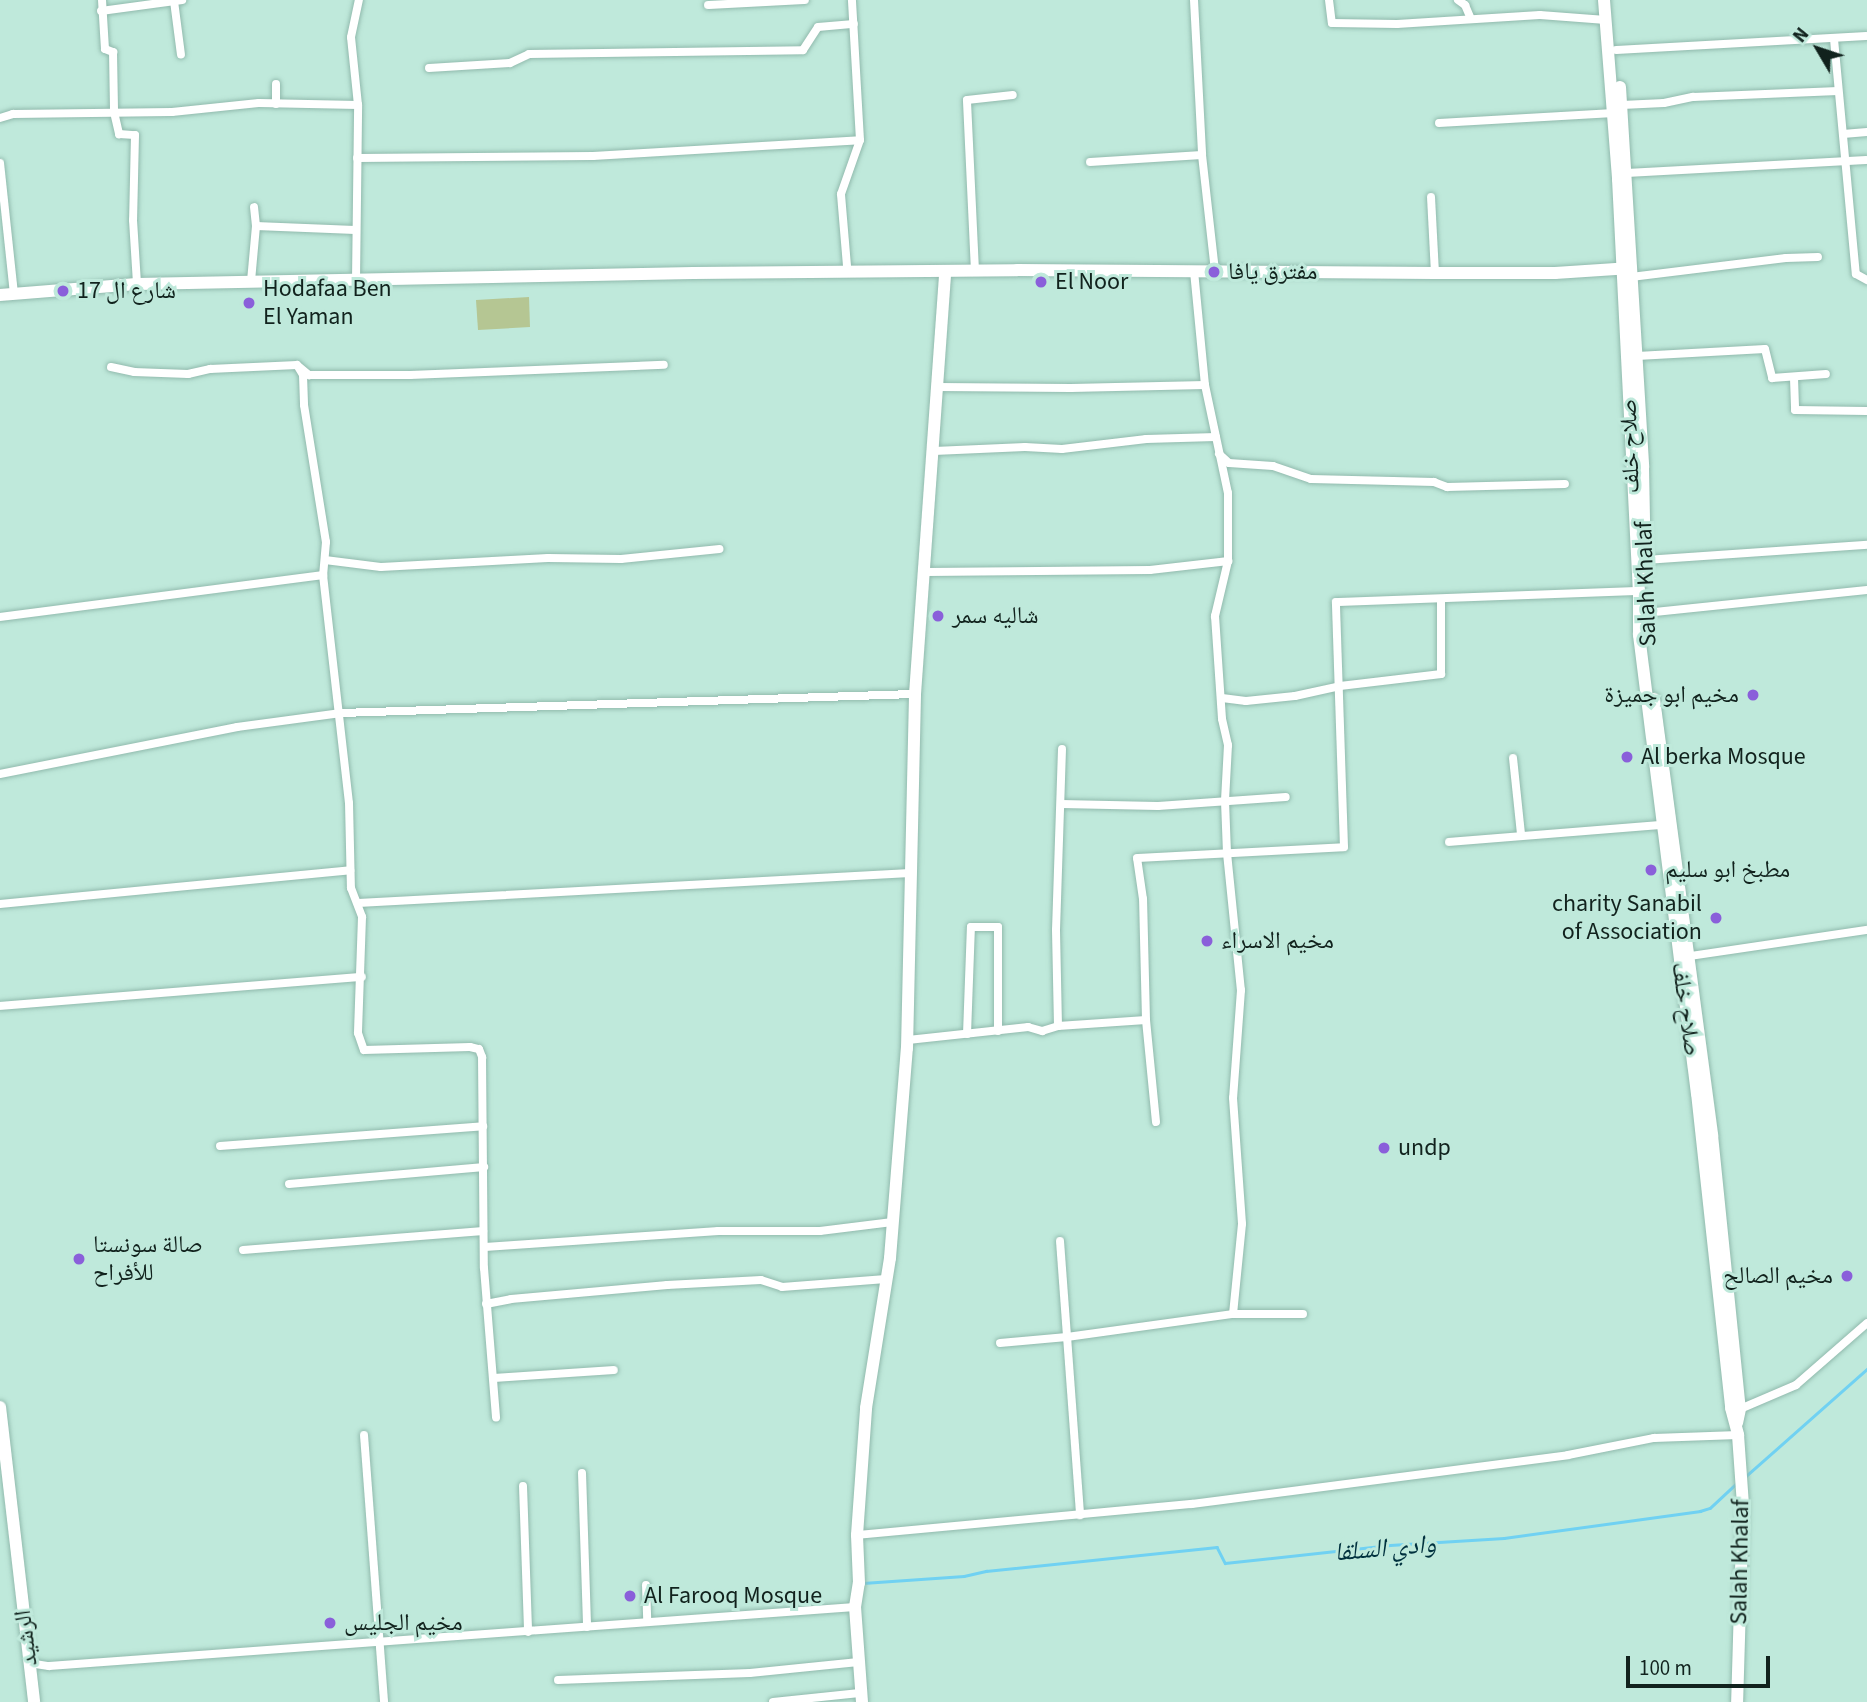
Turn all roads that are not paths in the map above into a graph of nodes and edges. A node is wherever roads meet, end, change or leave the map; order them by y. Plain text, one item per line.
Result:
1 (102, 0) edge
2 (359, 0) edge
3 (804, 0) edge
4 (852, 0) edge
5 (1194, 0) edge
6 (1329, 0) edge
7 (1458, 0) edge
8 (1604, 0) edge
9 (1612, 0) edge
10 (178, 1) edge
11 (708, 5) dead end
12 (101, 11) junction
13 (1471, 19) junction
14 (1606, 20) junction
15 (854, 24) junction
16 (1867, 36) edge
17 (1834, 39) junction
18 (1616, 50) junction
19 (181, 55) dead end
20 (429, 68) dead end
21 (276, 85) dead end
22 (1838, 91) junction
23 (1013, 95) dead end
24 (276, 104) junction
25 (358, 105) junction
26 (1618, 109) junction
27 (114, 112) junction
28 (0, 118) edge
29 (1439, 123) dead end
30 (1867, 132) edge
31 (1843, 134) junction
32 (860, 140) junction
33 (1202, 155) junction
34 (357, 158) junction
35 (1867, 160) edge
36 (1090, 162) dead end
37 (0, 163) edge
38 (1847, 163) junction
39 (1626, 173) junction
40 (1431, 197) dead end
41 (254, 207) dead end
42 (256, 226) junction
43 (355, 230) junction
44 (1818, 257) dead end
45 (847, 266) dead end
46 (975, 271) junction
47 (1194, 271) junction
48 (1215, 271) junction
49 (1628, 271) junction
50 (945, 272) junction
51 (1435, 273) junction
52 (356, 280) junction
53 (1867, 280) edge
54 (251, 281) junction
55 (137, 284) junction
56 (14, 294) junction
57 (0, 295) edge
58 (1637, 356) junction
59 (297, 365) junction
60 (664, 365) dead end
61 (111, 367) dead end
62 (1826, 374) dead end
63 (1794, 378) junction
64 (1205, 384) junction
65 (937, 387) junction
66 (1867, 411) edge
67 (1216, 437) junction
68 (934, 451) junction
69 (1219, 454) junction
70 (1565, 484) dead end
71 (1867, 545) edge
72 (719, 550) dead end
73 (325, 559) junction
74 (1645, 560) junction
75 (1228, 561) junction
76 (926, 572) junction
77 (323, 575) junction
78 (1867, 590) edge
79 (1639, 591) junction
80 (1441, 599) junction
81 (1645, 613) junction
82 (0, 617) edge
83 (1340, 686) junction
84 (915, 694) junction
85 (1222, 698) junction
86 (341, 713) junction
87 (1062, 749) dead end
88 (1513, 758) dead end
89 (0, 774) edge
90 (1286, 797) dead end
91 (1224, 801) junction
92 (1061, 804) junction
93 (1662, 825) junction
94 (1521, 834) junction
95 (1449, 842) dead end
96 (1227, 853) junction
97 (350, 870) junction
98 (910, 873) junction
99 (358, 903) junction
100 (0, 904) edge
101 (1867, 930) edge
102 (1690, 956) junction
103 (362, 977) junction
104 (0, 1006) edge
105 (1146, 1020) junction
106 (1058, 1026) junction
107 (998, 1031) junction
108 (967, 1034) junction
109 (908, 1040) junction
110 (1156, 1122) dead end
111 (483, 1126) junction
112 (220, 1146) dead end
113 (484, 1167) junction
114 (289, 1184) dead end
115 (892, 1222) junction
116 (483, 1231) junction
117 (1059, 1241) dead end
118 (485, 1247) junction
119 (243, 1250) dead end
120 (886, 1279) junction
121 (486, 1304) junction
122 (1233, 1314) junction
123 (1303, 1314) dead end
124 (1867, 1323) edge
125 (1067, 1337) junction
126 (1000, 1343) dead end
127 (614, 1370) dead end
128 (494, 1378) junction
129 (0, 1407) edge
130 (1740, 1409) junction
131 (496, 1418) dead end
132 (1738, 1429) junction
133 (364, 1435) dead end
134 (582, 1473) dead end
135 (523, 1486) dead end
136 (1080, 1515) junction
137 (857, 1535) junction
138 (646, 1585) dead end
139 (855, 1607) junction
140 (647, 1620) junction
141 (587, 1627) junction
142 (528, 1632) junction
143 (380, 1640) junction
144 (858, 1662) junction
145 (29, 1663) junction
146 (558, 1680) dead end
147 (861, 1697) edge
148 (34, 1702) edge
149 (384, 1702) edge
150 (773, 1702) edge
151 (1737, 1702) edge

1 - 12 street
2 - 25 street
3 - 11 street
4 - 15 street
5 - 33 street
6 - 13 street
7 - 13 street
8 - 14 street, صلاح خلف
9 - 18 street, Salah Khalaf
10 - 12 street
10 - 19 street
12 - 27 street
13 - 14 street
14 - 26 street, صلاح خلف
15 - 20 street
15 - 32 street
16 - 17 street
17 - 18 street
17 - 22 street
18 - 26 street, Salah Khalaf
21 - 24 street
22 - 26 street
22 - 31 street
23 - 46 street
24 - 25 street
24 - 27 street
25 - 34 street
26 - 29 street
26 - 39 street, Salah Khalaf
26 - 49 street, صلاح خلف
27 - 28 street
27 - 55 street
30 - 31 street
31 - 38 street
32 - 34 street
32 - 45 street
33 - 36 street
33 - 48 street
34 - 43 street
35 - 38 street
37 - 56 street
38 - 39 street
38 - 53 street
39 - 49 street, Salah Khalaf
40 - 51 street
41 - 42 street
42 - 43 street
42 - 54 street
43 - 52 street
44 - 49 street
46 - 47 street
46 - 50 street
47 - 48 street
47 - 64 street
48 - 51 street
49 - 51 street
49 - 58 street, Salah Khalaf
49 - 79 street, صلاح خلف
50 - 52 street
50 - 65 street
52 - 54 street
54 - 55 street
55 - 56 street
56 - 57 street
58 - 63 street
58 - 74 street, Salah Khalaf
59 - 60 street
59 - 61 street
59 - 73 street
62 - 63 street
63 - 66 street
64 - 65 street
64 - 67 street
65 - 68 street
67 - 68 street
67 - 69 street
68 - 76 street
69 - 70 street
69 - 75 street
71 - 74 street
72 - 73 street
73 - 77 street
74 - 81 street, Salah Khalaf
75 - 76 street
75 - 85 street
76 - 84 street
77 - 82 street
77 - 86 street
78 - 81 street
79 - 80 street
79 - 93 street, صلاح خلف
80 - 83 street
80 - 83 street
81 - 102 street, Salah Khalaf
83 - 85 street
83 - 96 street
84 - 86 street
84 - 98 street
85 - 91 street
86 - 89 street
86 - 97 street
87 - 92 street
88 - 94 street
90 - 91 street
91 - 92 street
91 - 96 street
92 - 106 street
93 - 94 street
93 - 132 street, صلاح خلف
94 - 95 street
96 - 105 street
96 - 122 street
97 - 99 street
97 - 100 street
98 - 99 street
98 - 109 street
99 - 103 street
101 - 102 street
102 - 130 street, صلاح خلف
103 - 104 street
103 - 111 street
105 - 106 street
105 - 110 street
106 - 107 street
107 - 108 street
107 - 108 street
108 - 109 street
109 - 115 street
111 - 112 street
111 - 113 street
113 - 114 street
113 - 116 street
115 - 118 street
115 - 120 street
116 - 118 street
116 - 119 street
117 - 125 street
118 - 121 street
120 - 121 street
120 - 137 street
121 - 128 street
122 - 123 street
122 - 125 street
124 - 130 street
125 - 126 street
125 - 136 street
127 - 128 street
128 - 131 street
129 - 145 street, الرشيد
130 - 132 street, صلاح خلف
132 - 136 street
132 - 151 street, Salah Khalaf
133 - 143 street
134 - 141 street
135 - 142 street
136 - 137 street
137 - 139 street
138 - 140 street
139 - 140 street
139 - 144 street
140 - 141 street
141 - 142 street
142 - 143 street
143 - 145 street
143 - 149 street
144 - 146 street
144 - 147 street
145 - 148 street, الرشيد
147 - 150 street

